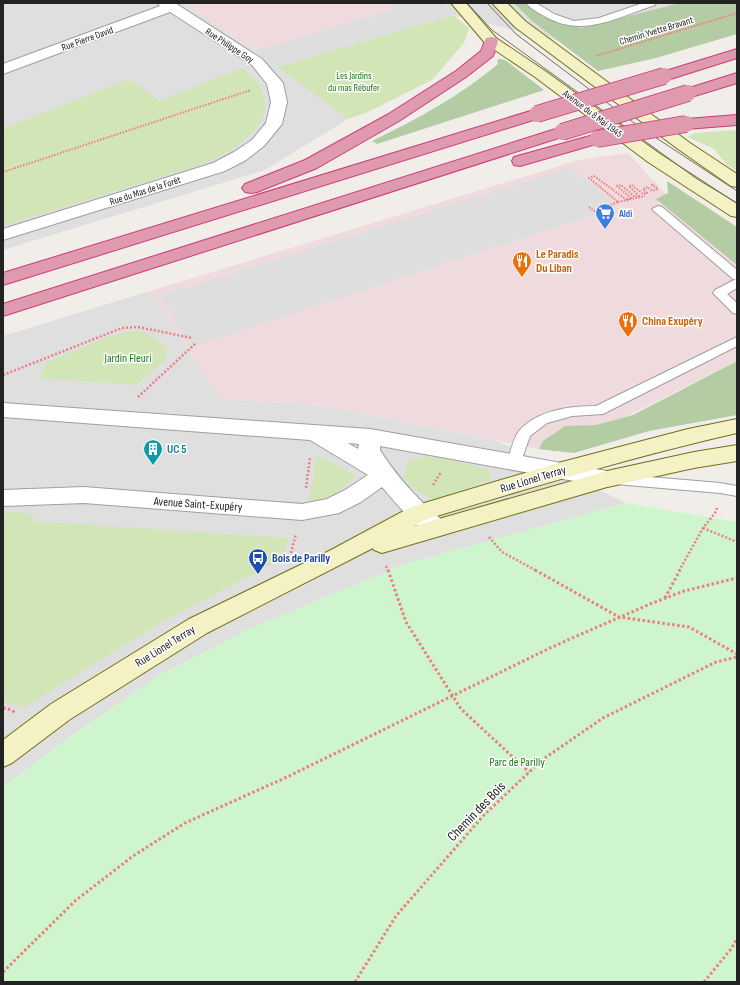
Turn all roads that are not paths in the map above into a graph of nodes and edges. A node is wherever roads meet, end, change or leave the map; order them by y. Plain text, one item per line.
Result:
1 (458, 3) edge
2 (499, 3) edge
3 (530, 3) edge
4 (652, 3) edge
5 (168, 5) edge
6 (491, 40) junction
7 (737, 53) edge
8 (3, 69) edge
9 (737, 78) edge
10 (737, 120) edge
11 (274, 124) joint
12 (737, 182) edge
13 (658, 209) dead end
14 (737, 212) edge
15 (298, 217) junction
16 (3, 235) edge
17 (737, 276) edge
18 (3, 279) edge
19 (737, 283) edge
20 (3, 310) edge
21 (737, 310) edge
22 (737, 341) edge
23 (3, 410) edge
24 (737, 426) edge
25 (313, 432) junction
26 (370, 437) junction
27 (737, 453) edge
28 (514, 463) junction
29 (558, 471) junction
30 (384, 475) junction
31 (607, 479) junction
32 (737, 491) edge
33 (3, 498) edge
34 (419, 513) junction
35 (436, 528) junction
36 (339, 556) junction
37 (3, 755) edge

1 - 6 main road, Avenue du 8 Mai 1945
2 - 12 main road
3 - 4 lane
5 - 8 street, Rue Pierre David
5 - 11 street, Rue Philippe Goy
6 - 14 main road, Avenue du 8 Mai 1945
6 - 18 highway
7 - 18 highway, bridge
9 - 15 highway, bridge
10 - 15 highway, bridge
11 - 16 street, Rue du Mas de la Forêt
13 - 17 lane
15 - 20 highway
19 - 21 lane
22 - 28 lane
23 - 25 street
24 - 29 main road, Rue Lionel Terray
25 - 26 street
25 - 30 street
26 - 28 street
26 - 30 street
27 - 31 main road, Rue Lionel Terray
28 - 29 street
29 - 31 street
29 - 34 main road, Rue Lionel Terray
30 - 33 street, Avenue Saint-Exupéry
30 - 34 street
31 - 32 lane
31 - 35 main road, Rue Lionel Terray
34 - 35 street
34 - 36 main road, Rue Lionel Terray
35 - 36 main road, Rue Lionel Terray
36 - 37 main road, Rue Lionel Terray

